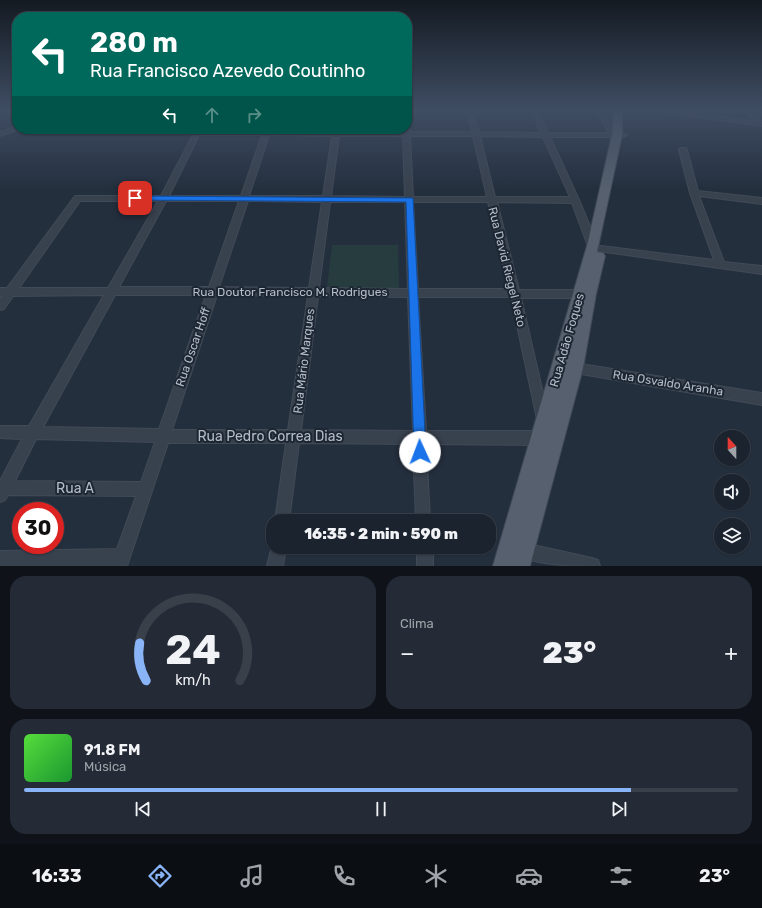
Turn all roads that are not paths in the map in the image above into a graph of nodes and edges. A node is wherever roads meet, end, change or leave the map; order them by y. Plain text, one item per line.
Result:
1 (194, 137) edge
2 (265, 137) edge
3 (334, 137) edge
4 (406, 137) edge
5 (476, 137) edge
6 (546, 137) edge
7 (618, 137) edge
8 (683, 150) dead end
9 (694, 193) junction
10 (163, 199) junction
11 (244, 199) junction
12 (326, 199) junction
13 (410, 200) junction
14 (491, 200) junction
15 (575, 200) junction
16 (762, 201) edge
17 (597, 248) junction
18 (721, 265) junction
19 (762, 270) edge
20 (112, 291) junction
21 (212, 291) junction
22 (0, 292) edge
23 (11, 292) junction
24 (313, 292) junction
25 (413, 293) junction
26 (515, 294) junction
27 (579, 294) junction
28 (0, 306) edge
29 (575, 368) junction
30 (762, 399) edge
31 (544, 422) junction
32 (0, 432) edge
33 (33, 432) junction
34 (295, 435) junction
35 (162, 436) junction
36 (420, 438) junction
37 (540, 438) junction
38 (146, 489) junction
39 (2, 491) edge
40 (283, 514) edge
41 (423, 514) edge
42 (277, 554) edge
43 (424, 554) edge
44 (0, 559) edge
45 (522, 559) edge
46 (120, 562) edge
47 (276, 566) edge
48 (425, 566) edge
49 (503, 566) edge
50 (592, 566) edge

1 - 10 street
2 - 11 street, Rua Oscar Hoff
3 - 12 street, Rua Mário Marques
4 - 13 street
5 - 14 street, Rua David Riegel Neto
6 - 15 street
7 - 17 main road, Rua Adão Foques
8 - 9 street
9 - 16 street
9 - 18 street
10 - 11 street
10 - 20 street
10 - 23 street
11 - 12 street
11 - 21 street, Rua Oscar Hoff
12 - 13 street
12 - 24 street, Rua Mário Marques
13 - 14 street
13 - 25 street
14 - 15 street
14 - 26 street, Rua David Riegel Neto
15 - 17 street
17 - 18 street
17 - 27 main road, Rua Adão Foques
17 - 29 main road, Rua Adão Foques
18 - 19 street
20 - 21 street, Rua Doutor Francisco M. Rodrigues
20 - 23 street, Rua Doutor Francisco M. Rodrigues
20 - 33 street
21 - 24 street, Rua Doutor Francisco M. Rodrigues
21 - 35 street, Rua Oscar Hoff
22 - 23 street, Rua Doutor Francisco M. Rodrigues
23 - 28 street
24 - 25 street, Rua Doutor Francisco M. Rodrigues
24 - 34 street, Rua Mário Marques
25 - 26 street, Rua Doutor Francisco M. Rodrigues
25 - 36 street
26 - 27 street, Rua Doutor Francisco M. Rodrigues
26 - 31 street, Rua David Riegel Neto
27 - 31 main road, Rua Adão Foques
29 - 30 street, Rua Osvaldo Aranha
29 - 45 main road, Rua Adão Foques
31 - 37 main road, Rua Adão Foques
32 - 33 street, Rua Pedro Correa Dias
33 - 35 street, Rua Pedro Correa Dias
33 - 39 street
34 - 35 street, Rua Pedro Correa Dias
34 - 36 street, Rua Pedro Correa Dias
34 - 40 street, Rua Mário Marques
35 - 38 street, Rua Oscar Hoff
36 - 37 street, Rua Pedro Correa Dias
36 - 41 street
37 - 49 main road, Rua Adão Foques
38 - 39 street, Rua A
38 - 46 street, Rua Oscar Hoff
42 - 47 street
43 - 48 street
44 - 46 street
45 - 50 street

